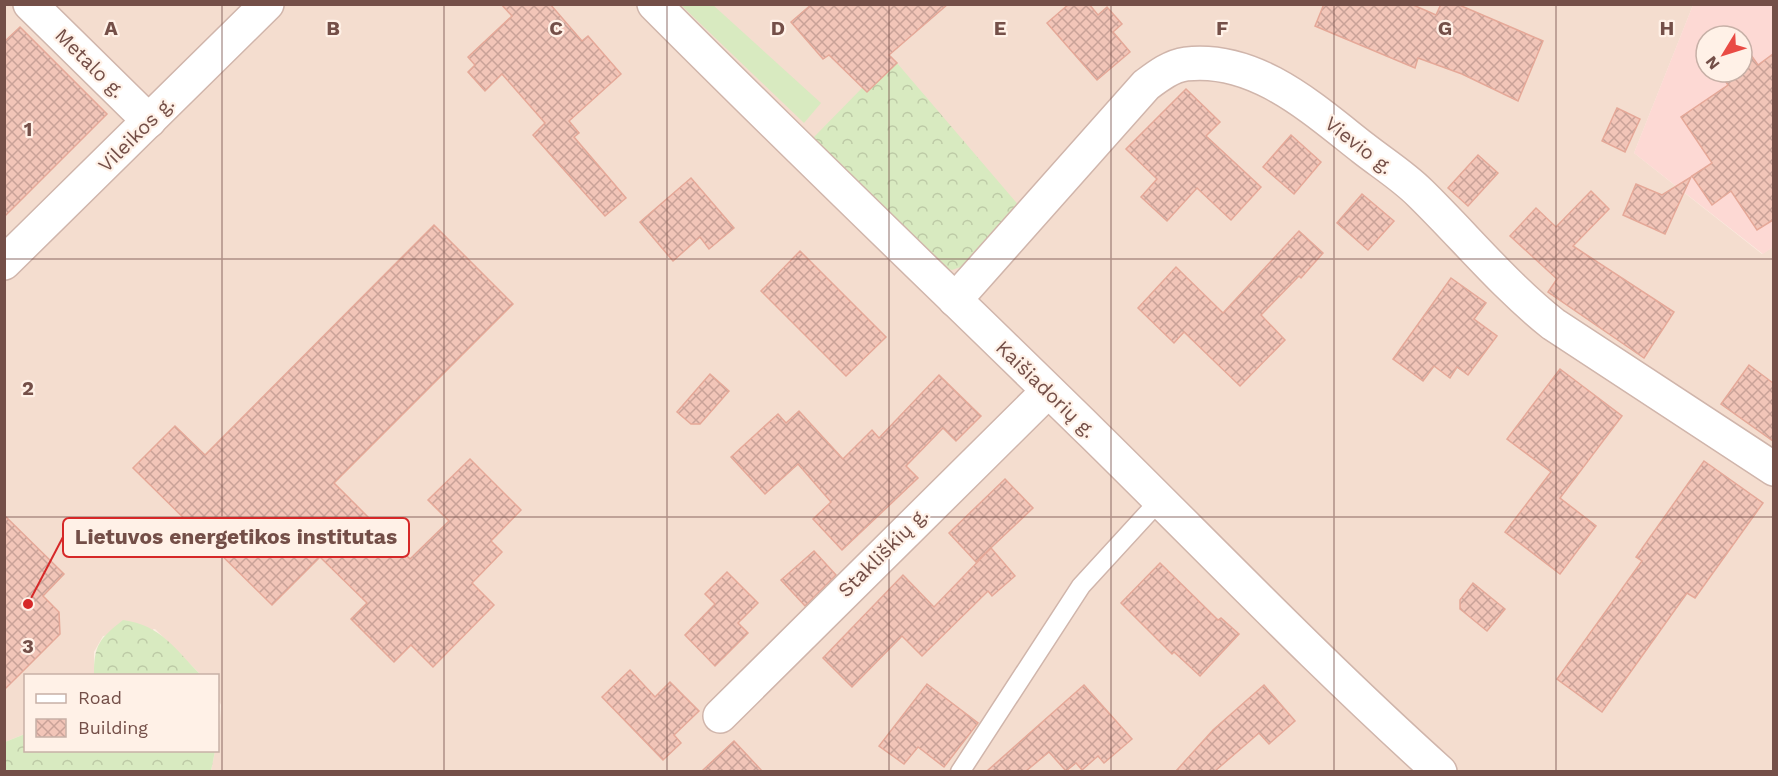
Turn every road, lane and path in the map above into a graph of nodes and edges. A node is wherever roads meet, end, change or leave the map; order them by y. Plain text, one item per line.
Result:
1 (30, 4) edge
2 (267, 4) edge
3 (654, 4) edge
4 (149, 121) junction
5 (4, 263) edge
6 (955, 300) junction
7 (1048, 391) junction
8 (1773, 469) edge
9 (1159, 501) junction
10 (720, 716) dead end
11 (960, 771) edge
12 (1440, 771) edge

1 - 4 street, Metalo g.
2 - 4 street, Vileikos g.
3 - 6 street, Kaišiadorių g.
4 - 5 street, Vileikos g.
6 - 7 street, Kaišiadorių g.
6 - 8 street, Vievio g.
7 - 9 street, Kaišiadorių g.
7 - 10 street, Stakliškių g.
9 - 11 lane
9 - 12 street, Kaišiadorių g.

